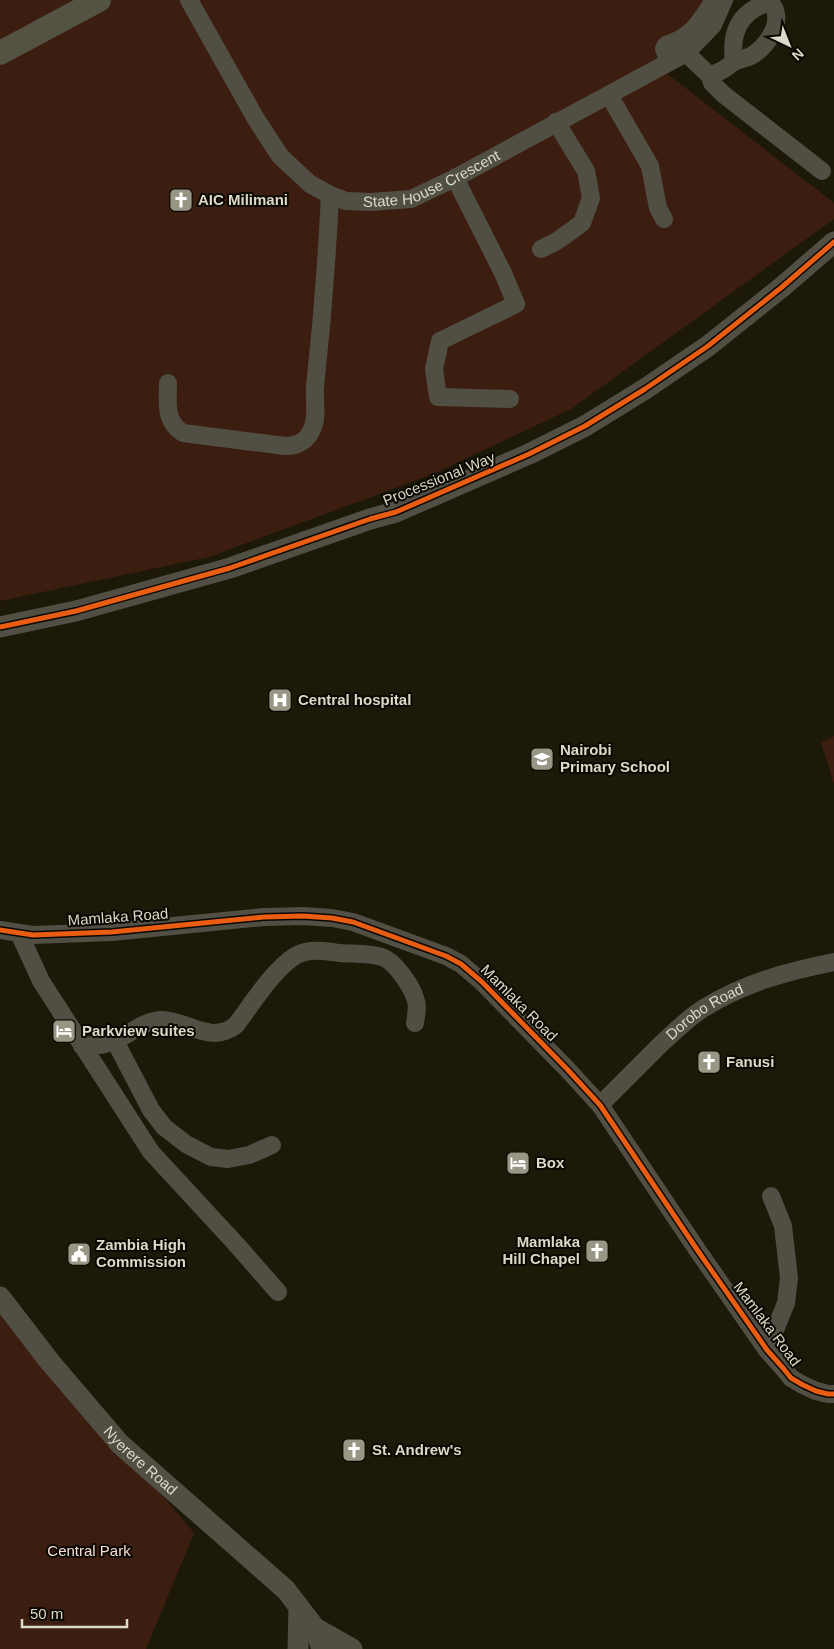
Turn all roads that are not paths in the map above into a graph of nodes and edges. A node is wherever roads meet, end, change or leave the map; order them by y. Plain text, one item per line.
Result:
1 (99, 0) edge
2 (189, 0) edge
3 (714, 0) edge
4 (724, 0) edge
5 (770, 1) edge
6 (0, 53) edge
7 (686, 53) junction
8 (668, 62) junction
9 (734, 62) junction
10 (710, 76) junction
11 (609, 95) junction
12 (556, 122) junction
13 (822, 170) dead end
14 (455, 178) junction
15 (330, 195) junction
16 (664, 219) dead end
17 (834, 242) edge
18 (541, 248) dead end
19 (168, 383) dead end
20 (510, 399) dead end
21 (0, 627) edge
22 (0, 930) edge
23 (19, 933) junction
24 (834, 962) edge
25 (415, 1023) dead end
26 (116, 1041) junction
27 (82, 1046) junction
28 (600, 1105) junction
29 (272, 1146) dead end
30 (771, 1196) dead end
31 (278, 1292) dead end
32 (0, 1297) edge
33 (767, 1350) junction
34 (834, 1394) edge
35 (299, 1607) junction
36 (315, 1628) junction
37 (298, 1649) edge
38 (322, 1649) edge
39 (352, 1649) edge

1 - 6 main road
2 - 15 street, State House Crescent
3 - 8 street
4 - 7 street, State House Crescent
5 - 9 street
5 - 9 street
7 - 8 street, State House Crescent
7 - 10 street
8 - 11 street, State House Crescent
9 - 10 street
10 - 13 street
11 - 12 street, State House Crescent
11 - 16 street
12 - 14 street, State House Crescent
12 - 18 street
14 - 15 street, State House Crescent
14 - 20 street
15 - 19 street
17 - 21 street, Processional Way
22 - 23 street, Mamlaka Road
23 - 27 street
23 - 28 street, Mamlaka Road
24 - 28 street, Dorobo Road
25 - 26 street
26 - 27 street
26 - 29 street
27 - 31 street
28 - 33 street, Mamlaka Road
30 - 33 street
32 - 35 street, Nyerere Road
33 - 34 street, Mamlaka Road
35 - 36 street, Nyerere Road
35 - 37 street
36 - 38 street, Nyerere Road
36 - 39 street

